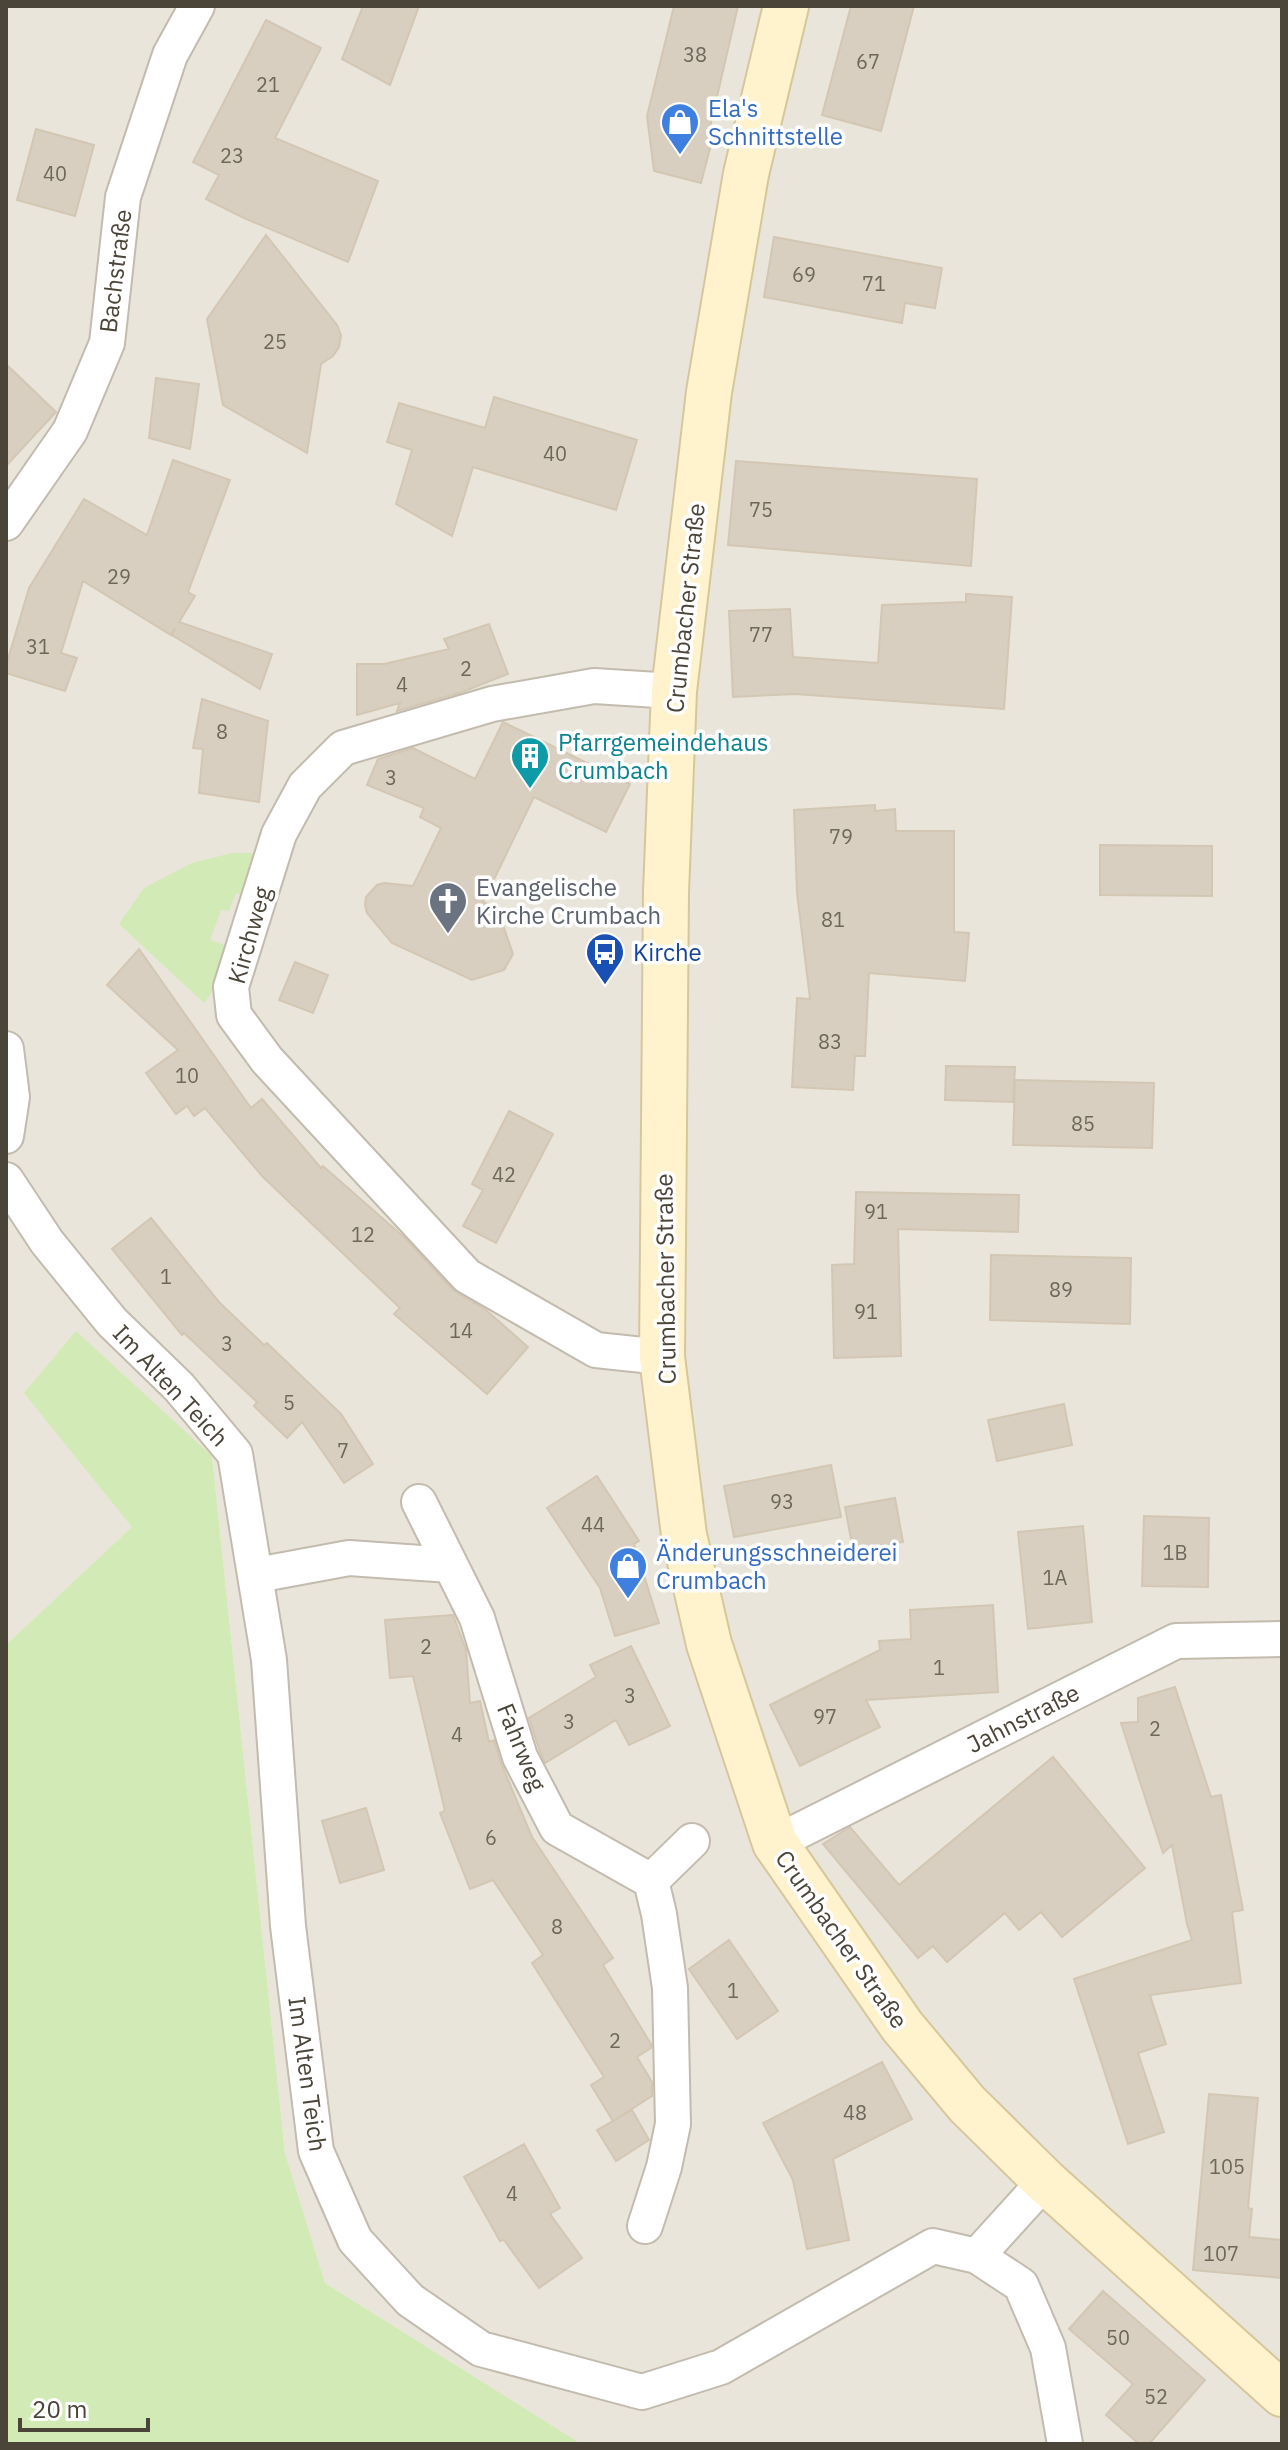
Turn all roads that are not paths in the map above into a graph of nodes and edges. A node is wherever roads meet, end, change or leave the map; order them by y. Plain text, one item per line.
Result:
1 (197, 6) edge
2 (786, 6) edge
3 (6, 523) edge
4 (674, 691) junction
5 (6, 1049) edge
6 (6, 1136) edge
7 (6, 1180) edge
8 (662, 1357) junction
9 (419, 1502) dead end
10 (450, 1565) junction
11 (257, 1575) junction
12 (1282, 1639) edge
13 (692, 1841) dead end
14 (775, 1843) junction
15 (651, 1881) junction
16 (1045, 2181) junction
17 (645, 2226) dead end
18 (977, 2256) junction
19 (1282, 2394) edge
20 (1065, 2444) edge

1 - 3 street, Bachstraße
2 - 4 main road, Crumbacher Straße
4 - 8 main road, Crumbacher Straße
4 - 8 street, Kirchweg
5 - 6 street
7 - 11 street, Im Alten Teich
8 - 14 main road, Crumbacher Straße
9 - 10 street, Fahrweg
10 - 11 street
10 - 15 street, Fahrweg
11 - 18 street, Im Alten Teich
12 - 14 street, Jahnstraße
13 - 15 street
14 - 16 main road, Crumbacher Straße
15 - 17 street
16 - 18 street
16 - 19 main road, Crumbacher Straße
18 - 20 street

